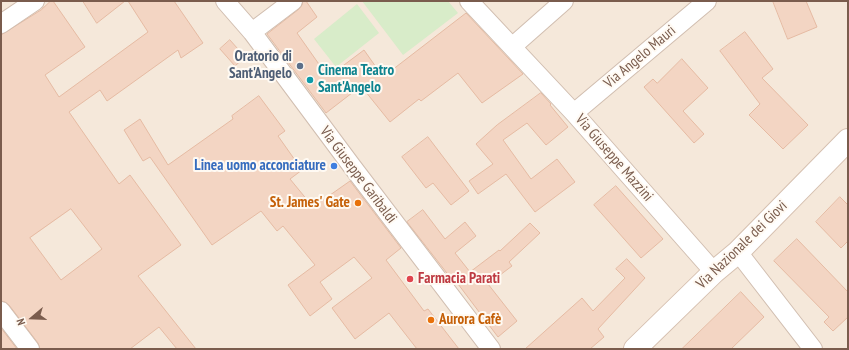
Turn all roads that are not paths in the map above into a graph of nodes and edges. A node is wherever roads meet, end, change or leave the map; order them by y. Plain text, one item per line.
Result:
1 (35, 1) edge
2 (225, 1) edge
3 (293, 1) edge
4 (469, 1) edge
5 (564, 1) edge
6 (707, 1) edge
7 (1, 24) edge
8 (252, 32) junction
9 (513, 46) junction
10 (574, 112) junction
11 (848, 140) edge
12 (738, 252) junction
13 (714, 272) junction
14 (1, 311) edge
15 (30, 349) edge
16 (491, 349) edge
17 (635, 349) edge
18 (813, 349) edge

1 - 7 street
2 - 8 street, Via Giuseppe Garibaldi
3 - 8 street
4 - 9 street, Via Giuseppe Mazzini
5 - 9 street
6 - 10 street, Via Angelo Mauri
8 - 16 street, Via Giuseppe Garibaldi
9 - 10 street, Via Giuseppe Mazzini
10 - 13 street, Via Giuseppe Mazzini
11 - 12 main road, Via Nazionale dei Giovi
12 - 13 main road, Via Nazionale dei Giovi
12 - 18 street
13 - 17 main road, Via Nazionale dei Giovi
14 - 15 street

